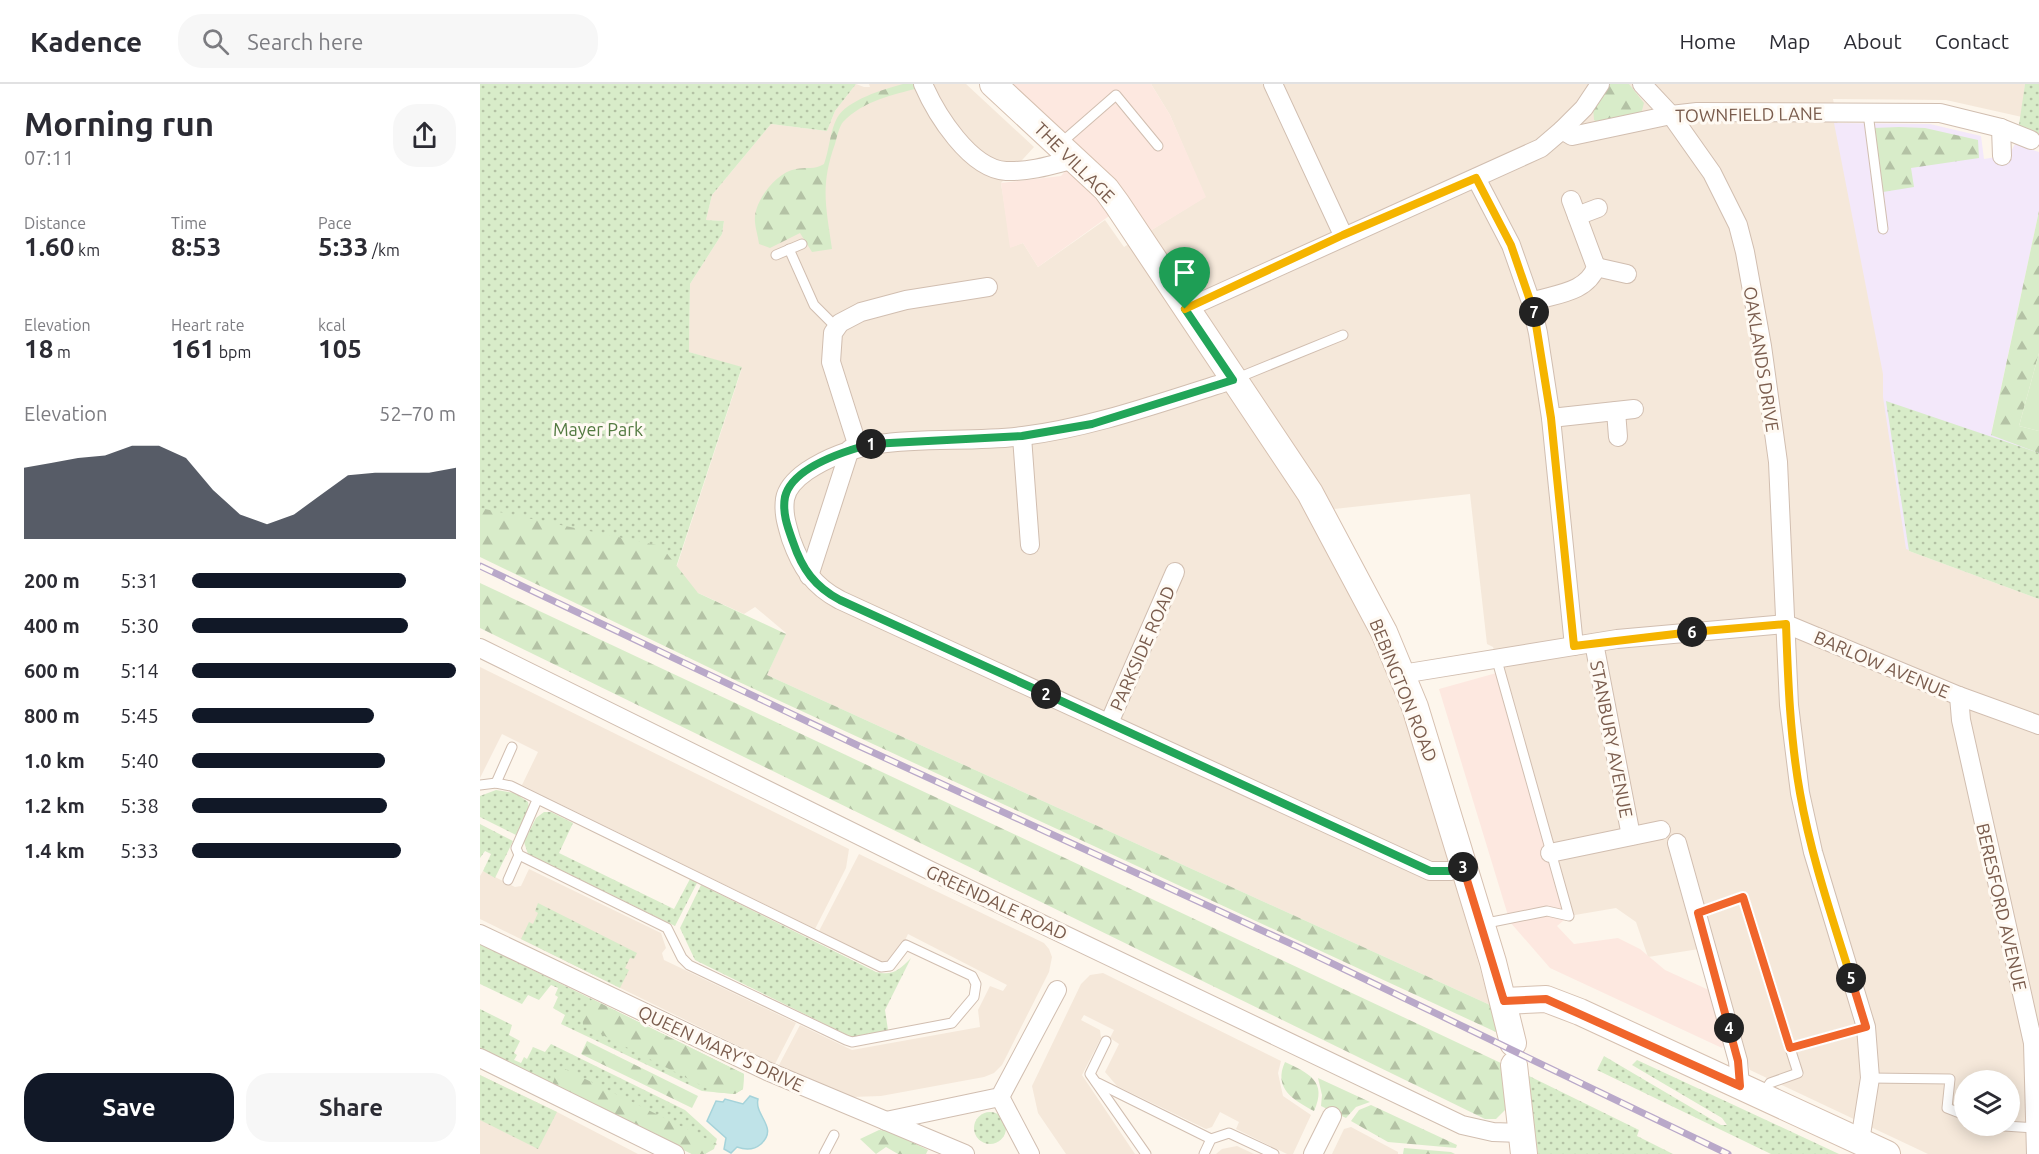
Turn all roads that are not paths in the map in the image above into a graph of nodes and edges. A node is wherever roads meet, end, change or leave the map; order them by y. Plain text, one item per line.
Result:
1 (923, 84) edge
2 (993, 84) edge
3 (1273, 84) edge
4 (1600, 84) edge
5 (1642, 84) edge
6 (1868, 113) junction
7 (1671, 115) junction
8 (2001, 128) junction
9 (1562, 130) junction
10 (2031, 140) dead end
11 (1158, 146) dead end
12 (1067, 152) junction
13 (2002, 156) dead end
14 (1476, 178) junction
15 (1598, 208) dead end
16 (1883, 229) dead end
17 (1343, 235) junction
18 (801, 244) dead end
19 (789, 249) junction
20 (776, 255) dead end
21 (1596, 267) junction
22 (1627, 274) dead end
23 (988, 287) dead end
24 (1532, 302) junction
25 (1185, 309) junction
26 (837, 328) junction
27 (1343, 335) dead end
28 (1233, 380) junction
29 (1551, 418) junction
30 (1022, 436) junction
31 (1618, 436) dead end
32 (854, 448) junction
33 (1029, 545) dead end
34 (1175, 572) dead end
35 (809, 576) junction
36 (1786, 624) junction
37 (1594, 643) junction
38 (1574, 646) junction
39 (480, 648) edge
40 (1496, 657) junction
41 (1402, 674) junction
42 (1959, 696) junction
43 (1109, 723) junction
44 (2039, 725) edge
45 (512, 747) dead end
46 (496, 783) junction
47 (480, 785) edge
48 (537, 800) junction
49 (1661, 831) dead end
50 (1631, 836) junction
51 (1677, 843) dead end
52 (1550, 853) junction
53 (519, 855) junction
54 (1464, 866) junction
55 (508, 880) dead end
56 (1698, 913) junction
57 (1482, 924) junction
58 (480, 934) edge
59 (1057, 990) dead end
60 (1504, 1001) junction
61 (1866, 1027) junction
62 (1106, 1041) dead end
63 (1790, 1048) junction
64 (480, 1058) edge
65 (1870, 1078) junction
66 (1096, 1083) junction
67 (1751, 1090) junction
68 (1000, 1097) junction
69 (1954, 1111) edge
70 (1332, 1116) dead end
71 (886, 1121) junction
72 (2020, 1127) edge
73 (2037, 1128) junction
74 (834, 1136) dead end
75 (1212, 1139) junction
76 (1860, 1141) junction
77 (1523, 1143) edge
78 (675, 1154) edge
79 (824, 1154) edge
80 (966, 1154) edge
81 (1030, 1154) edge
82 (1146, 1154) edge
83 (1204, 1154) edge
84 (1274, 1154) edge
85 (1313, 1154) edge
86 (1887, 1154) edge
87 (2036, 1154) edge

1 - 12 street
2 - 12 main road, THE VILLAGE
3 - 17 street
4 - 9 street
5 - 7 street, OAKLANDS DRIVE
6 - 7 street, TOWNFIELD LANE
6 - 8 street, TOWNFIELD LANE
6 - 16 lane
7 - 9 street, TOWNFIELD LANE
7 - 36 street, OAKLANDS DRIVE
8 - 10 street, TOWNFIELD LANE
8 - 13 street
9 - 14 street
11 - 12 lane
12 - 25 main road, THE VILLAGE
14 - 17 street
14 - 24 street
15 - 21 street
17 - 25 street
18 - 19 lane
19 - 20 lane
19 - 26 lane
21 - 22 street
21 - 24 street
23 - 26 street
24 - 29 street
25 - 28 main road, BEBINGTON ROAD
26 - 32 street
27 - 28 lane
28 - 30 street, PARKSIDE ROAD
28 - 41 main road, BEBINGTON ROAD
29 - 31 street
29 - 38 street
30 - 32 street, PARKSIDE ROAD
30 - 33 street
32 - 35 street
32 - 35 street, PARKSIDE ROAD
34 - 43 street, PARKSIDE ROAD
35 - 43 street, PARKSIDE ROAD
36 - 37 street, BARLOW AVENUE
36 - 42 street, BARLOW AVENUE
36 - 61 street, OAKLANDS DRIVE
37 - 38 street, BARLOW AVENUE
37 - 50 street, STANBURY AVENUE
38 - 40 street, BARLOW AVENUE
39 - 77 street, GREENDALE ROAD
40 - 41 street, BARLOW AVENUE
40 - 52 lane
41 - 54 main road, BEBINGTON ROAD
42 - 44 street, BARLOW AVENUE
42 - 73 street, BERESFORD AVENUE
43 - 54 street, PARKSIDE ROAD
45 - 46 lane
46 - 47 lane
46 - 48 lane
48 - 53 lane
48 - 53 lane
49 - 50 street, STANBURY AVENUE
50 - 52 street, STANBURY AVENUE
51 - 56 street
52 - 57 lane
53 - 55 lane
54 - 57 main road, BEBINGTON ROAD
56 - 63 lane
56 - 67 street
57 - 60 main road, BEBINGTON ROAD
58 - 71 street, QUEEN MARY'S DRIVE
59 - 68 street
60 - 67 main road
60 - 77 main road, BEBINGTON ROAD
61 - 63 lane
61 - 65 street, OAKLANDS DRIVE
62 - 66 lane
63 - 67 lane
64 - 78 street
65 - 69 lane
65 - 76 street, OAKLANDS DRIVE
66 - 75 lane
66 - 82 lane
67 - 76 main road
68 - 71 street
68 - 81 street
70 - 85 street
71 - 80 street, QUEEN MARY'S DRIVE
72 - 73 lane
73 - 87 street, BERESFORD AVENUE
74 - 79 lane
75 - 83 lane
75 - 84 lane
76 - 86 main road

